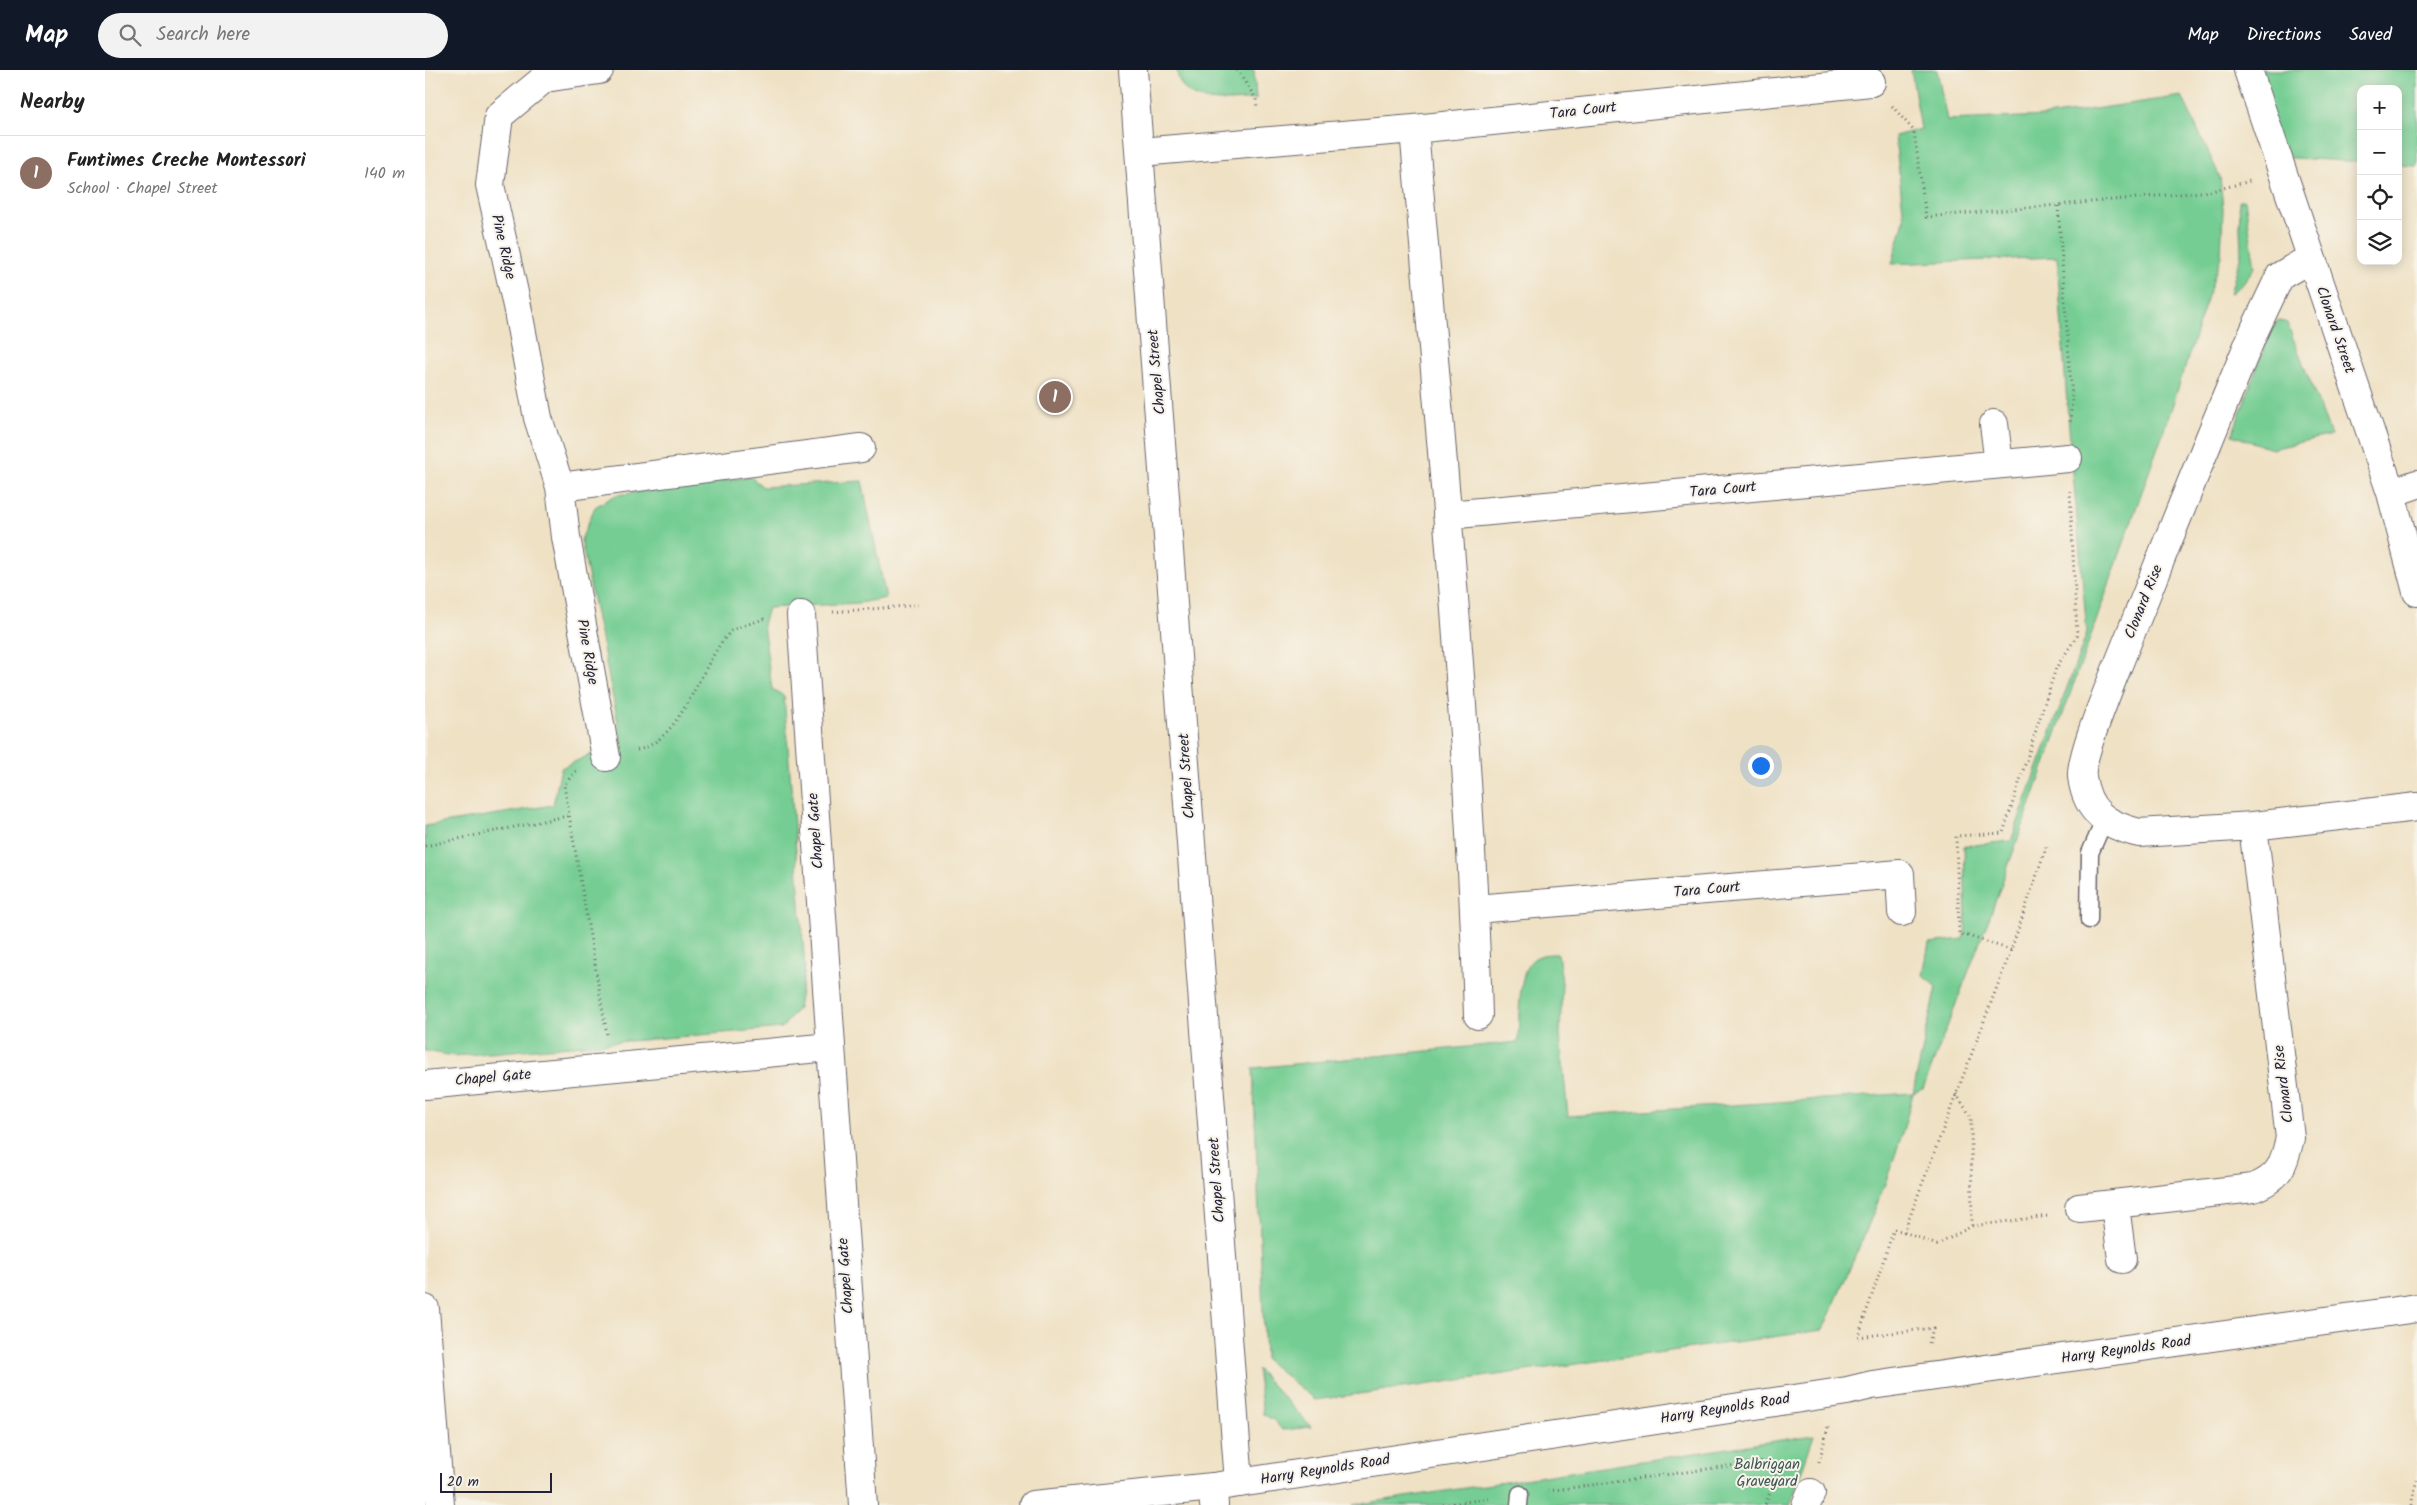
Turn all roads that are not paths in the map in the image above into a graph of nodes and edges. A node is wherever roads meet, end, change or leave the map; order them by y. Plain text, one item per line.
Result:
1 (599, 70) edge
2 (1133, 70) edge
3 (2248, 70) edge
4 (545, 74) edge
5 (1871, 82) road end
6 (1414, 129) junction
7 (1139, 152) junction
8 (2311, 258) junction
9 (1994, 424) dead end
10 (861, 448) dead end
11 (2068, 458) road end
12 (1999, 464) junction
13 (2417, 484) edge
14 (560, 487) junction
15 (2391, 493) junction
16 (1447, 515) junction
17 (2417, 592) edge
18 (801, 615) road end
19 (606, 757) road end
20 (2417, 806) edge
21 (2104, 820) junction
22 (2253, 826) junction
23 (1475, 909) junction
24 (1902, 912) dead end
25 (2089, 920) dead end
26 (1478, 1015) dead end
27 (830, 1047) junction
28 (425, 1085) edge
29 (2115, 1206) junction
30 (2079, 1208) road end
31 (2122, 1259) dead end
32 (2417, 1308) edge
33 (425, 1319) edge
34 (1239, 1483) junction
35 (1213, 1496) edge
36 (440, 1505) edge
37 (863, 1505) edge
38 (1033, 1505) edge

1 - 4 street, Pine Ridge
2 - 7 street, Chapel Street
3 - 8 street, Clonard Street
4 - 14 street, Pine Ridge
5 - 6 street, Tara Court
6 - 7 street, Tara Court
6 - 16 street
7 - 34 street, Chapel Street
8 - 15 street, Clonard Street
8 - 21 street, Clonard Rise
9 - 12 street
10 - 14 street
11 - 12 street, Tara Court
12 - 16 street, Tara Court
13 - 15 street
14 - 19 street, Pine Ridge
15 - 17 street, Clonard Street
16 - 23 street
18 - 27 street, Chapel Gate
20 - 22 street
21 - 22 street
21 - 25 lane
22 - 29 street, Clonard Rise
23 - 24 street, Tara Court
23 - 26 street
27 - 28 street, Chapel Gate
27 - 37 street, Chapel Gate
29 - 30 street, Clonard Rise
29 - 31 street
32 - 34 street, Harry Reynolds Road
33 - 36 street
34 - 35 street, Harry Reynolds Road
35 - 38 street, Harry Reynolds Road

